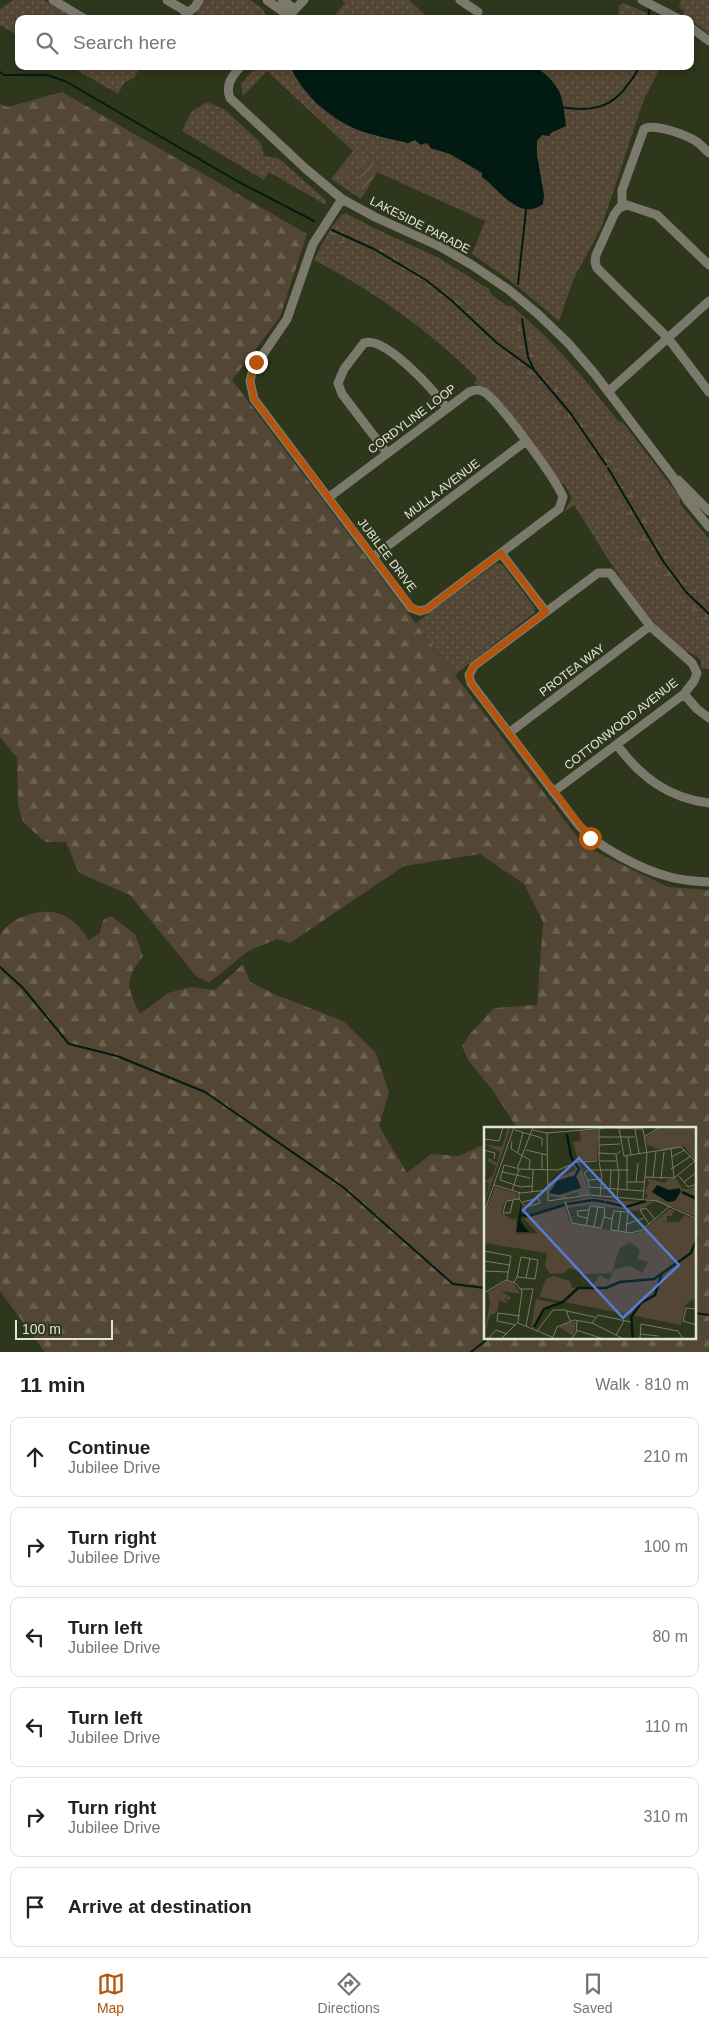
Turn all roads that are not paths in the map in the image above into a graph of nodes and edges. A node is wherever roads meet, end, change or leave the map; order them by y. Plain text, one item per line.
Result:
1 (53, 0) edge
2 (167, 0) edge
3 (199, 0) edge
4 (267, 0) edge
5 (282, 0) edge
6 (304, 0) edge
7 (642, 0) edge
8 (464, 1) edge
9 (478, 12) dead end
10 (78, 15) edge
11 (186, 15) edge
12 (188, 15) edge
13 (290, 15) edge
14 (672, 15) edge
15 (694, 30) edge
16 (709, 42) edge
17 (238, 70) edge
18 (709, 153) edge
19 (342, 199) junction
20 (622, 205) junction
21 (709, 265) edge
22 (709, 301) edge
23 (668, 338) junction
24 (609, 391) junction
25 (709, 392) edge
26 (447, 408) junction
27 (526, 441) junction
28 (387, 453) junction
29 (328, 498) junction
30 (708, 518) edge
31 (501, 553) junction
32 (373, 557) junction
33 (546, 612) junction
34 (650, 626) junction
35 (684, 694) junction
36 (709, 718) edge
37 (509, 733) junction
38 (617, 745) junction
39 (553, 792) junction
40 (709, 803) edge
41 (709, 882) edge

1 - 10 street
2 - 11 street
3 - 12 street
4 - 13 street
5 - 13 street
6 - 13 street
7 - 14 street
8 - 9 street
15 - 16 street
17 - 19 street, LAKESIDE PARADE
18 - 20 street
19 - 24 street, LAKESIDE PARADE
19 - 29 street, JUBILEE DRIVE
20 - 21 street
20 - 23 street
22 - 23 street
23 - 24 street
23 - 25 street
24 - 30 street, LAKESIDE PARADE
26 - 27 street, CORDYLINE LOOP
26 - 28 street, CORDYLINE LOOP
26 - 28 street
27 - 31 street, CORDYLINE LOOP
27 - 32 street, MULLA AVENUE
28 - 29 street, CORDYLINE LOOP
29 - 32 street, JUBILEE DRIVE
31 - 32 street, JUBILEE DRIVE
31 - 33 street
33 - 34 street, COTTONWOOD AVENUE
33 - 37 street
34 - 35 street, COTTONWOOD AVENUE
34 - 37 street, PROTEA WAY
35 - 36 street
35 - 38 street, COTTONWOOD AVENUE
37 - 39 street
38 - 39 street, COTTONWOOD AVENUE
38 - 40 street
39 - 41 street

